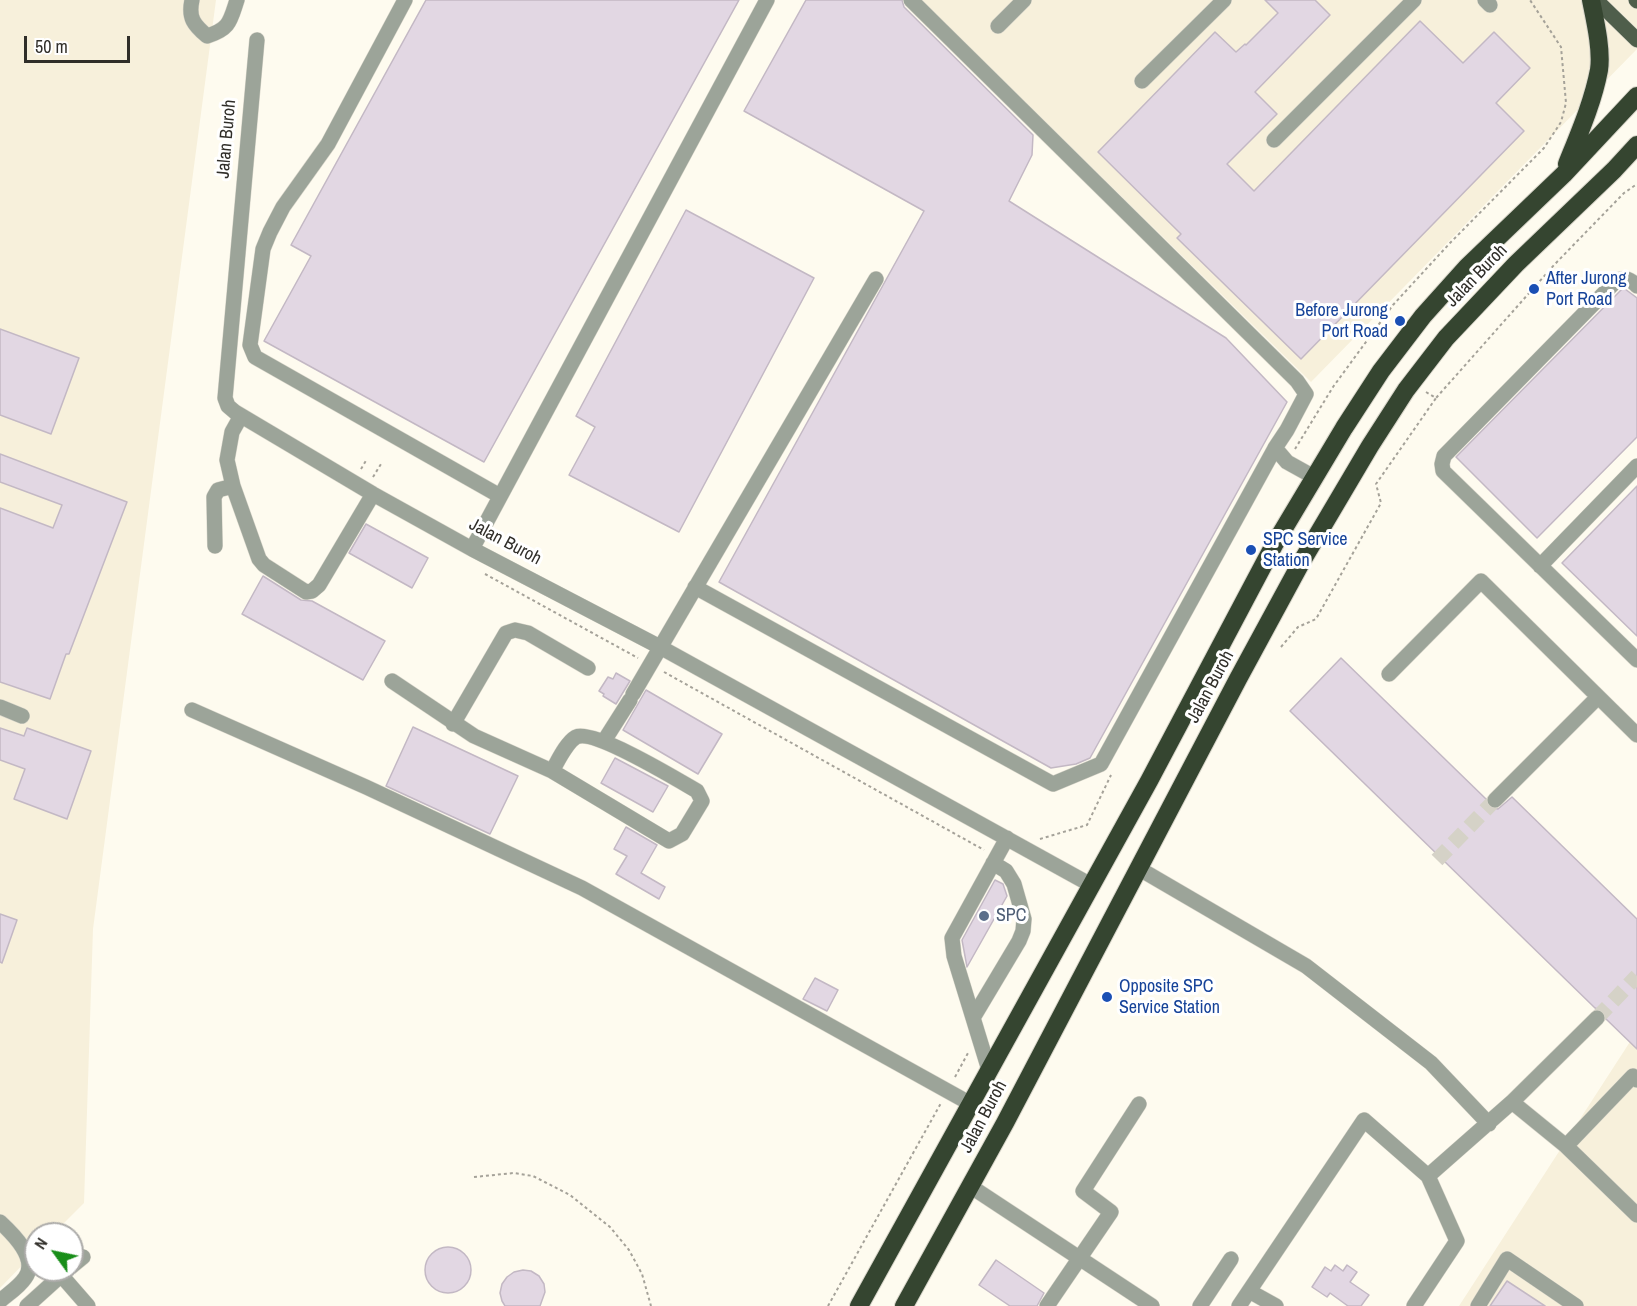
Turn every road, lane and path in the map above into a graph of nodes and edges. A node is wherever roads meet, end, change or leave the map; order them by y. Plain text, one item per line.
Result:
1 (192, 0) edge
2 (237, 0) edge
3 (405, 0) edge
4 (767, 0) edge
5 (911, 0) edge
6 (1024, 0) edge
7 (1224, 0) edge
8 (1414, 0) edge
9 (1530, 0) edge
10 (1591, 0) edge
11 (1596, 0) edge
12 (998, 26) dead end
13 (257, 40) dead end
14 (1637, 40) edge
15 (1142, 81) dead end
16 (1637, 96) edge
17 (1274, 140) dead end
18 (1637, 145) edge
19 (1637, 162) edge
20 (1614, 170) junction
21 (1563, 174) junction
22 (1637, 184) edge
23 (876, 279) dead end
24 (1637, 286) edge
25 (1411, 383) junction
26 (1436, 398) junction
27 (241, 416) junction
28 (1275, 448) junction
29 (367, 459) dead end
30 (1287, 462) junction
31 (381, 464) dead end
32 (1637, 466) edge
33 (362, 468) dead end
34 (374, 474) dead end
35 (366, 476) dead end
36 (1314, 477) junction
37 (233, 486) junction
38 (372, 487) junction
39 (500, 496) junction
40 (216, 546) dead end
41 (472, 549) junction
42 (1540, 566) junction
43 (484, 573) dead end
44 (695, 587) junction
45 (660, 647) junction
46 (1281, 647) dead end
47 (1637, 660) edge
48 (650, 665) junction
49 (588, 668) dead end
50 (1389, 674) dead end
51 (392, 681) dead end
52 (1598, 697) junction
53 (0, 707) edge
54 (192, 710) dead end
55 (22, 716) dead end
56 (453, 724) junction
57 (1637, 735) edge
58 (604, 741) junction
59 (552, 771) junction
60 (1111, 775) dead end
61 (1495, 800) tunnel mouth
62 (1007, 838) junction
63 (1037, 839) dead end
64 (995, 860) junction
65 (1138, 868) junction
66 (1091, 885) junction
67 (973, 1018) junction
68 (1597, 1018) tunnel mouth
69 (978, 1034) junction
70 (989, 1070) junction
71 (1637, 1080) edge
72 (947, 1091) junction
73 (1512, 1102) junction
74 (970, 1104) junction
75 (1139, 1104) dead end
76 (1489, 1124) junction
77 (1566, 1146) junction
78 (1428, 1176) junction
79 (474, 1177) dead end
80 (970, 1186) junction
81 (1637, 1215) edge
82 (0, 1222) edge
83 (1079, 1258) junction
84 (1231, 1259) dead end
85 (54, 1282) edge
86 (78, 1282) edge
87 (1249, 1291) junction
88 (0, 1301) edge
89 (27, 1306) edge
90 (88, 1306) edge
91 (651, 1306) edge
92 (828, 1306) edge
93 (859, 1306) edge
94 (903, 1306) edge
95 (1047, 1306) edge
96 (1152, 1306) edge
97 (1200, 1306) edge
98 (1239, 1306) edge
99 (1276, 1306) edge
100 (1414, 1306) edge
101 (1478, 1306) edge
102 (1576, 1306) edge

1 - 2 street
3 - 39 street
4 - 39 street
5 - 28 street
6 - 12 street
7 - 15 street
8 - 17 street
9 - 30 path
10 - 21 highway
11 - 14 main road
13 - 27 street, Jalan Buroh
16 - 21 highway, Jalan Buroh
18 - 20 highway, Jalan Buroh
19 - 20 highway
20 - 25 highway, Jalan Buroh
21 - 36 highway, Jalan Buroh
22 - 26 path
23 - 44 street
24 - 42 street
25 - 26 path
25 - 65 highway, Jalan Buroh
26 - 46 path
27 - 37 street
27 - 38 street, Jalan Buroh
28 - 30 street
28 - 44 street
29 - 33 path
30 - 36 street
31 - 34 path
32 - 42 street
35 - 38 path
36 - 66 highway, Jalan Buroh
37 - 38 street
37 - 40 street
38 - 41 street, Jalan Buroh
39 - 41 street
41 - 45 street, Jalan Buroh
42 - 47 street
43 - 48 path
44 - 45 street
45 - 48 street
45 - 62 street, Jalan Buroh
48 - 58 street
48 - 64 path
49 - 56 street
50 - 52 street
51 - 56 street
52 - 57 street
52 - 61 street
53 - 55 street
54 - 72 street
56 - 59 street
58 - 59 street
58 - 59 street
60 - 63 path
62 - 64 street
62 - 66 street, Jalan Buroh
64 - 67 street
64 - 67 street
65 - 76 street
65 - 80 highway, Jalan Buroh
66 - 70 highway, Jalan Buroh
67 - 69 street
68 - 73 street
69 - 70 street
69 - 72 path
70 - 74 highway, Jalan Buroh
71 - 77 street
72 - 74 street
72 - 92 path
73 - 76 street
73 - 77 street
74 - 93 highway, Jalan Buroh
75 - 83 street
76 - 78 street
77 - 81 street
78 - 87 street
78 - 100 street
79 - 91 path
80 - 83 street
80 - 94 highway, Jalan Buroh
82 - 88 street
83 - 95 street
83 - 96 street
84 - 97 street
85 - 89 street
86 - 90 street
87 - 98 street
87 - 99 street
101 - 102 street

